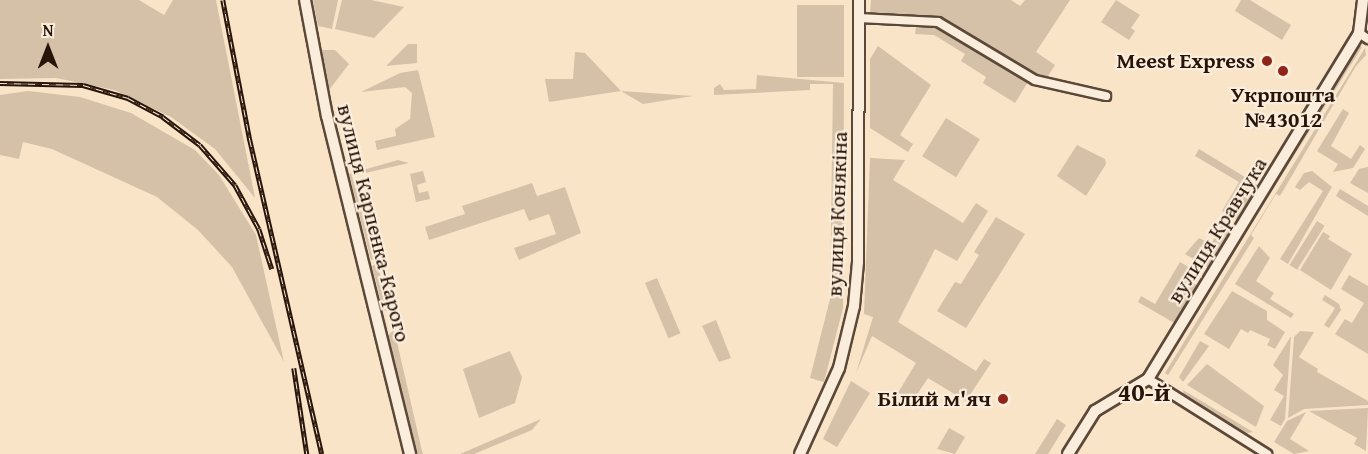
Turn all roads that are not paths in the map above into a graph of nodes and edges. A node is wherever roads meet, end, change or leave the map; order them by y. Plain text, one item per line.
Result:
1 (305, 0) edge
2 (860, 0) edge
3 (1364, 0) edge
4 (859, 18) junction
5 (1364, 36) edge
6 (1106, 96) dead end
7 (1148, 380) junction
8 (410, 454) edge
9 (800, 454) edge
10 (1068, 454) edge
11 (1267, 454) edge

1 - 8 main road, вулиця Карпенка-Карого
2 - 4 main road, вулиця Конякіна
3 - 5 main road, вулиця Кравчука
4 - 6 street
4 - 9 main road, вулиця Конякіна
5 - 7 main road, вулиця Кравчука
7 - 10 main road, вулиця Кравчука
7 - 11 street

